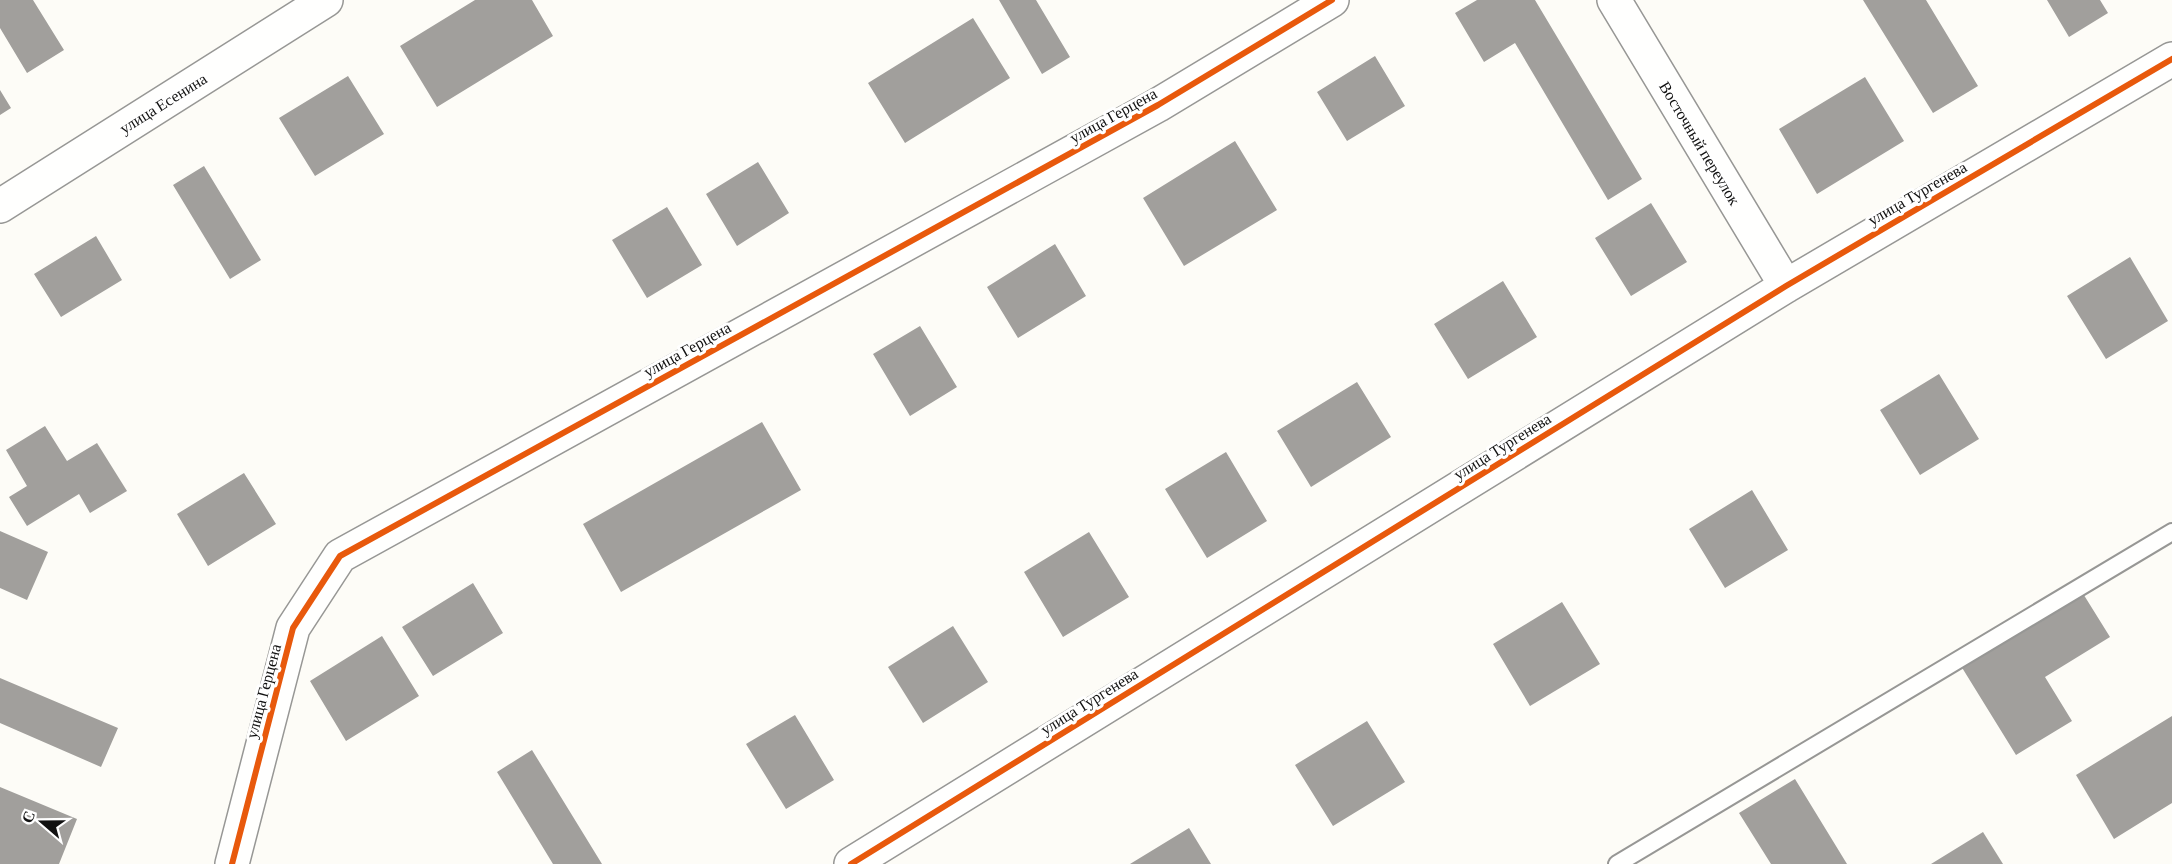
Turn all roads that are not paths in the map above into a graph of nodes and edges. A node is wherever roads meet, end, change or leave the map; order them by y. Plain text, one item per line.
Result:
1 (326, 0) edge
2 (1332, 0) edge
3 (1614, 0) edge
4 (2172, 59) edge
5 (0, 206) edge
6 (1786, 286) junction
7 (2172, 532) edge
8 (232, 864) edge
9 (851, 864) edge
10 (1617, 864) edge

1 - 5 street, улица Есенина
2 - 8 street, улица Герцена
3 - 6 street, Восточный переулок
4 - 6 street, улица Тургенева
6 - 9 street, улица Тургенева
7 - 10 lane

